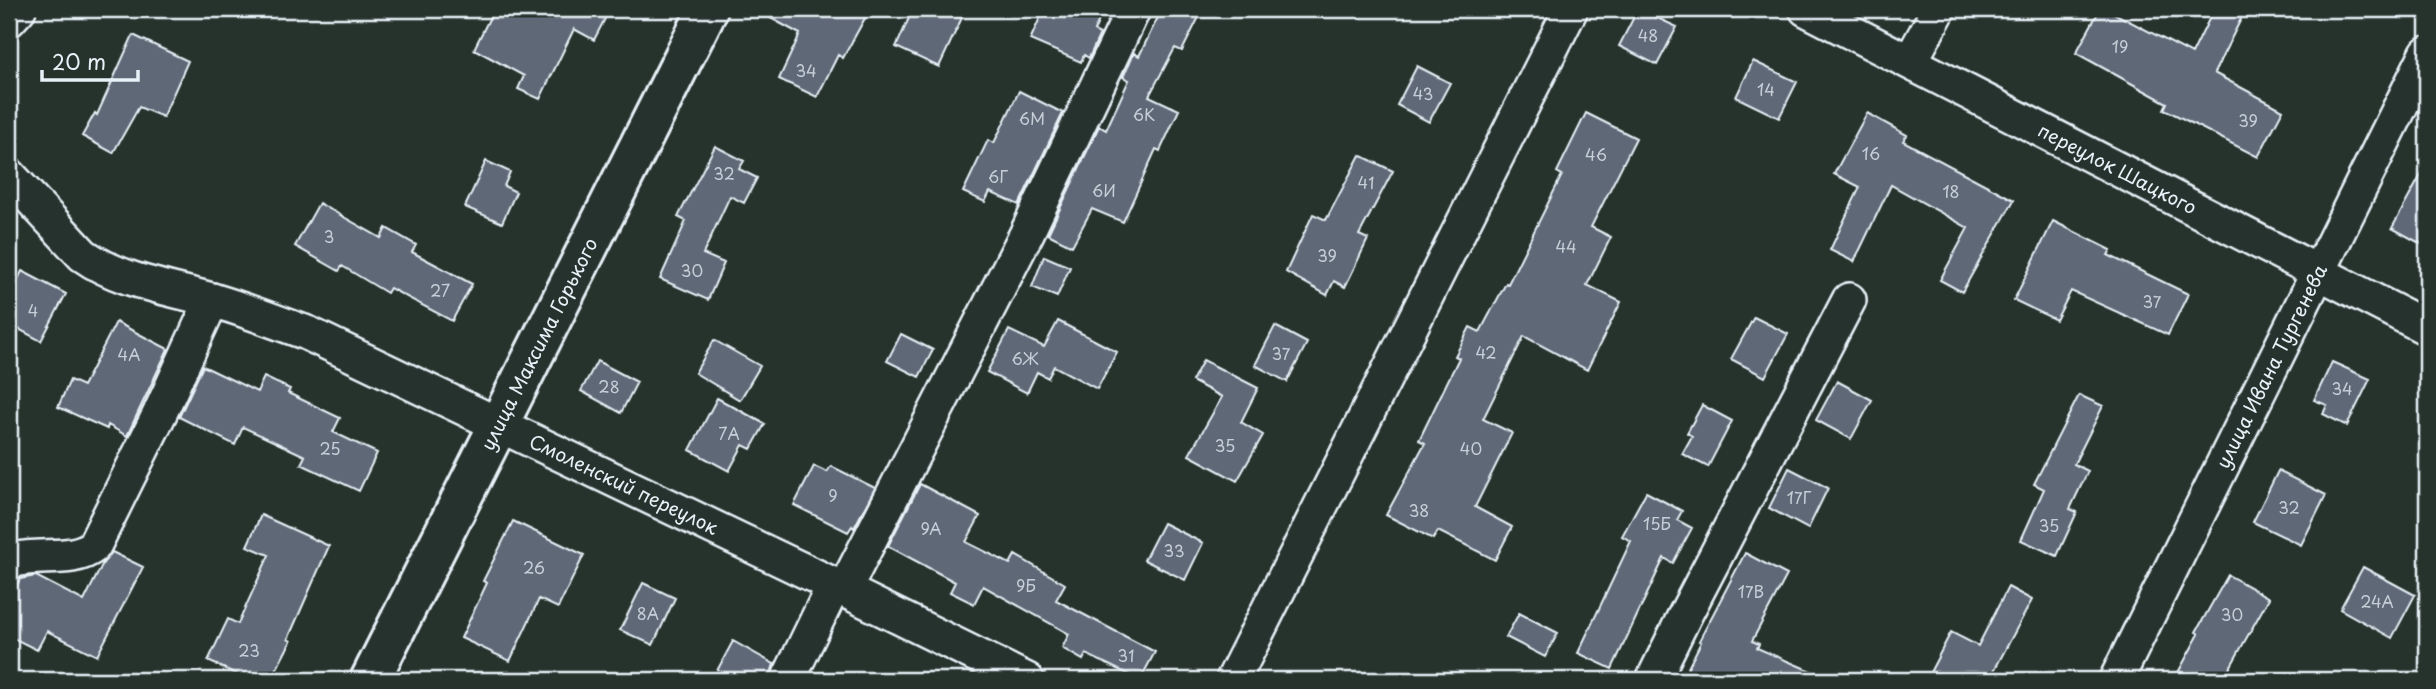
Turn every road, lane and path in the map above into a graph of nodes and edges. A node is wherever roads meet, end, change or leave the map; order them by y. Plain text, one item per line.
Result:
1 (19, 9) edge
2 (708, 9) edge
3 (1572, 9) edge
4 (1806, 9) edge
5 (1939, 9) edge
6 (1133, 10) edge
7 (9, 20) edge
8 (2427, 53) edge
9 (1910, 62) junction
10 (9, 175) edge
11 (2319, 272) junction
12 (212, 300) junction
13 (1849, 300) dead end
14 (2427, 328) edge
15 (499, 424) junction
16 (9, 562) edge
17 (839, 587) junction
18 (370, 680) edge
19 (789, 680) edge
20 (1027, 680) edge
21 (1233, 680) edge
22 (1653, 680) edge
23 (2116, 680) edge

1 - 7 street
2 - 15 main road, улица Максима Горького
3 - 21 street
4 - 9 street, переулок Шацкого
5 - 9 street
6 - 17 street
8 - 11 street, улица Ивана Тургенева
9 - 11 street, переулок Шацкого
10 - 12 street, Смоленский переулок
11 - 14 street, переулок Шацкого
11 - 23 street, улица Ивана Тургенева
12 - 15 street, Смоленский переулок
12 - 16 street
13 - 22 street
15 - 17 street, Смоленский переулок
15 - 18 main road, улица Максима Горького
17 - 19 street
17 - 20 street, Смоленский переулок

